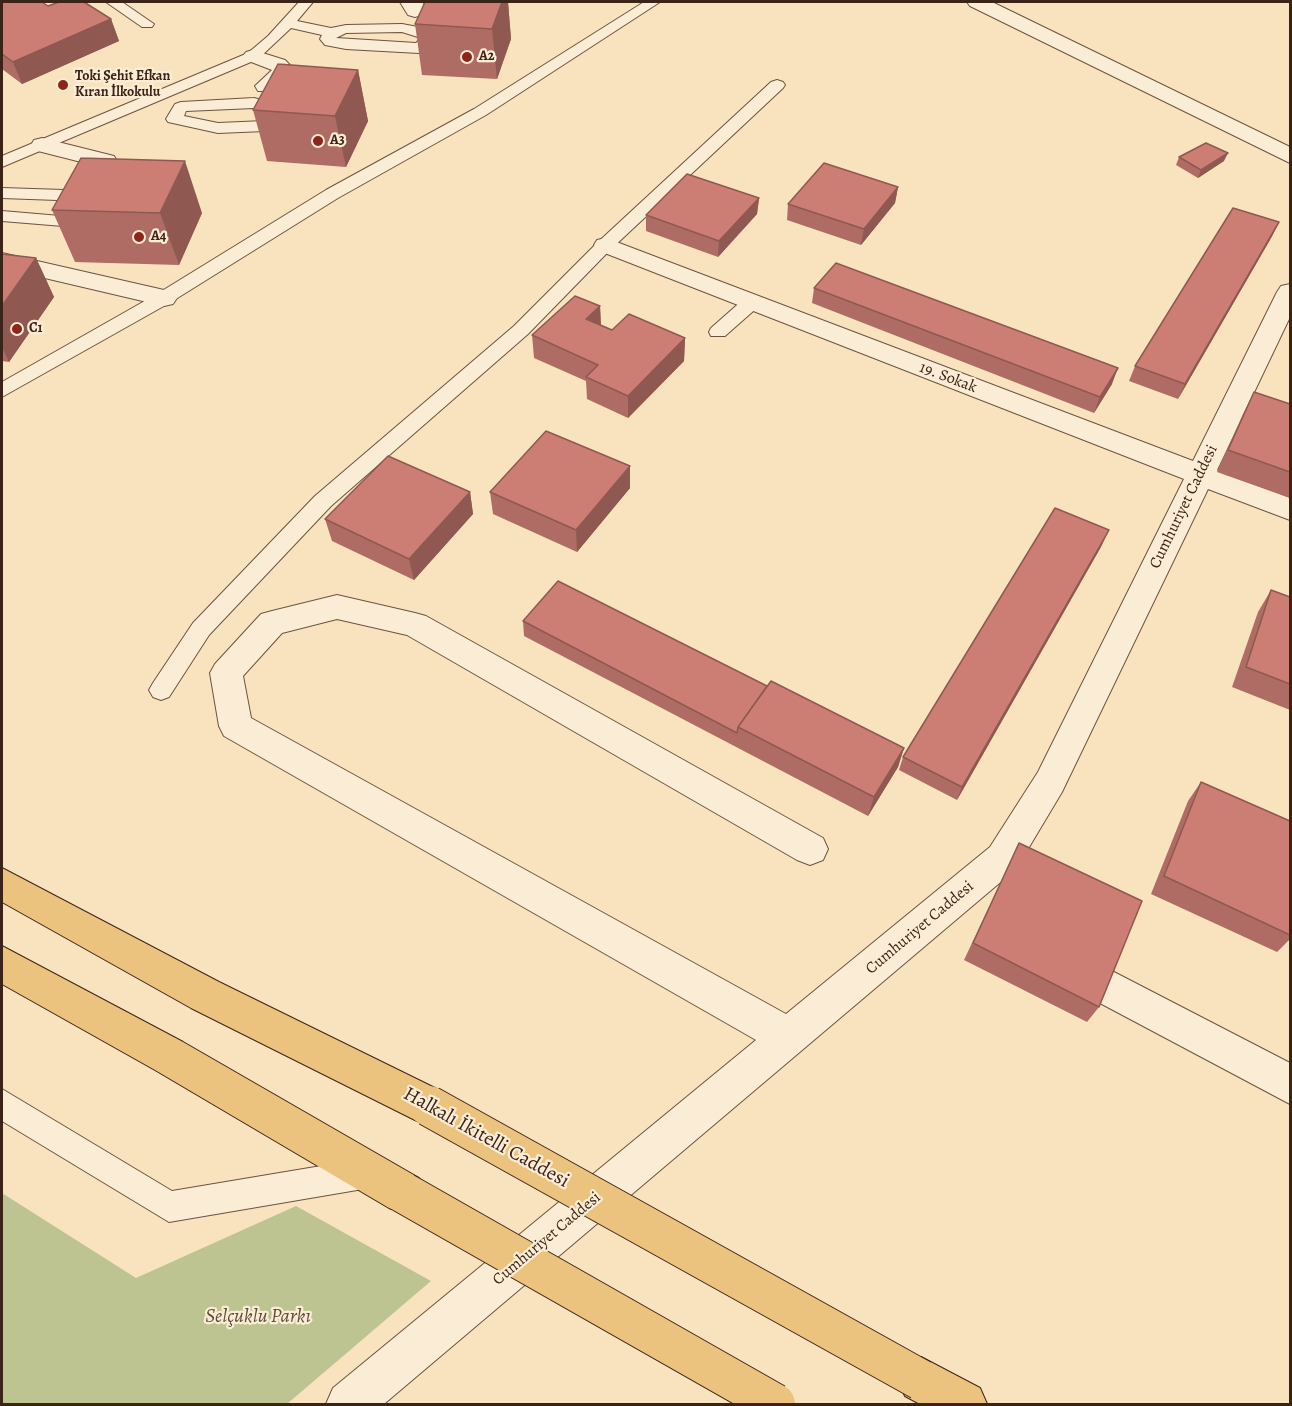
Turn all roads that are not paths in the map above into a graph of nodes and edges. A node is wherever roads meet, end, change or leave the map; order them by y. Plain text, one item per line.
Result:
1 (113, 2) edge
2 (306, 2) edge
3 (653, 2) edge
4 (977, 2) edge
5 (287, 23) junction
6 (147, 24) dead end
7 (331, 33) junction
8 (253, 56) junction
9 (777, 85) dead end
10 (266, 86) edge
11 (120, 112) junction
12 (163, 115) junction
13 (42, 145) junction
14 (1290, 156) edge
15 (2, 162) edge
16 (99, 176) edge
17 (2, 193) edge
18 (2, 216) edge
19 (606, 244) junction
20 (2, 261) edge
21 (1290, 292) edge
22 (164, 298) junction
23 (752, 302) junction
24 (718, 332) dead end
25 (2, 390) edge
26 (1200, 474) junction
27 (1290, 509) edge
28 (161, 690) dead end
29 (810, 849) dead end
30 (2, 884) edge
31 (2, 964) edge
32 (1112, 989) edge
33 (789, 1037) junction
34 (1290, 1084) edge
35 (2, 1104) edge
36 (386, 1183) junction
37 (349, 1404) edge
38 (775, 1404) edge
39 (964, 1404) edge

1 - 6 lane
2 - 5 lane
3 - 22 lane
4 - 14 street
5 - 7 lane
5 - 8 lane
7 - 7 lane
8 - 10 street
8 - 11 lane
9 - 19 lane
11 - 12 lane
11 - 13 lane
12 - 12 lane
13 - 15 lane
13 - 16 street
17 - 18 lane
19 - 23 street, 19. Sokak
19 - 28 lane
20 - 22 street
21 - 26 street, Cumhuriyet Caddesi
22 - 25 lane
23 - 24 lane
23 - 26 street, 19. Sokak
26 - 27 street, 19. Sokak
26 - 33 street, Cumhuriyet Caddesi
29 - 33 street
30 - 39 main road, Halkalı İkitelli Caddesi, bridge
31 - 36 main road
32 - 34 street
33 - 37 street, Cumhuriyet Caddesi
35 - 36 lane
36 - 38 main road, bridge

